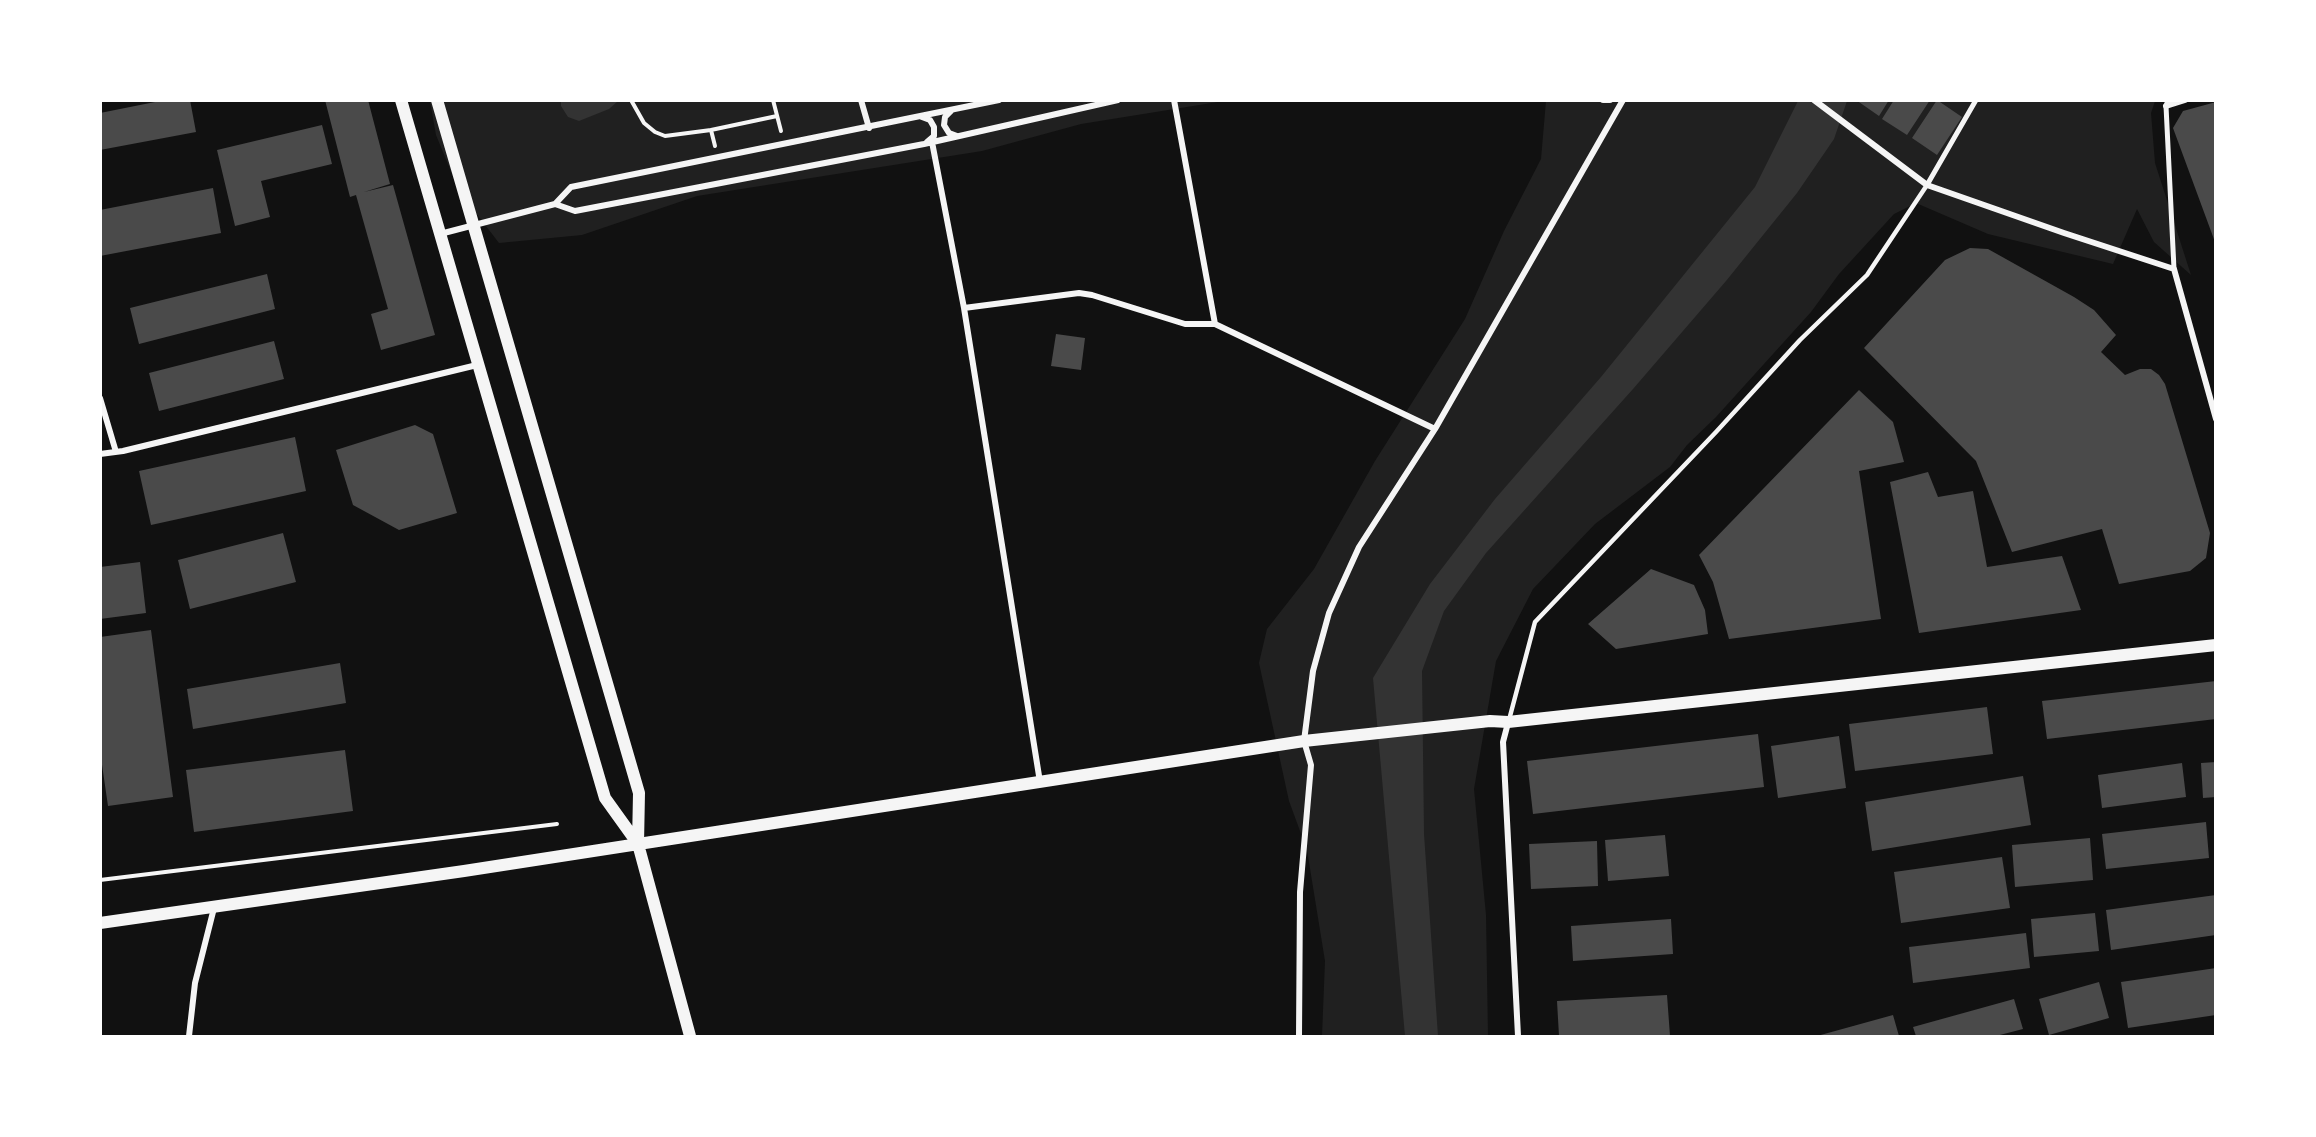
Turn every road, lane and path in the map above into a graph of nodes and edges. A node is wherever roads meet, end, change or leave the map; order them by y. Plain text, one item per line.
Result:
1 (401, 100) edge
2 (437, 100) edge
3 (631, 100) edge
4 (773, 100) edge
5 (861, 100) edge
6 (999, 100) edge
7 (1118, 100) edge
8 (1173, 100) edge
9 (1603, 100) edge
10 (1610, 100) edge
11 (1623, 100) edge
12 (1814, 100) edge
13 (1976, 100) edge
14 (2186, 100) edge
15 (2167, 104) edge
16 (954, 110) junction
17 (777, 116) junction
18 (918, 118) junction
19 (869, 128) junction
20 (711, 130) junction
21 (782, 135) dead end
22 (959, 136) junction
23 (932, 142) junction
24 (924, 144) junction
25 (715, 149) dead end
26 (1927, 185) junction
27 (555, 204) junction
28 (440, 235) junction
29 (2174, 269) junction
30 (964, 308) junction
31 (1215, 324) junction
32 (477, 365) junction
33 (100, 398) edge
34 (2216, 419) edge
35 (1435, 429) junction
36 (116, 452) junction
37 (100, 454) edge
38 (2216, 645) edge
39 (1508, 722) junction
40 (1304, 741) junction
41 (1040, 782) junction
42 (558, 824) dead end
43 (638, 844) junction
44 (100, 880) edge
45 (214, 908) junction
46 (100, 923) edge
47 (189, 1036) edge
48 (690, 1036) edge
49 (1299, 1036) edge
50 (1518, 1036) edge

1 - 28 main road
2 - 43 main road
3 - 20 path
4 - 17 path
5 - 19 street
6 - 16 street
7 - 22 street
8 - 31 street
9 - 10 street
11 - 35 street
12 - 26 street
13 - 26 street
14 - 15 street
15 - 29 street
16 - 18 street
16 - 22 street
17 - 20 path
17 - 21 path
18 - 19 street
18 - 24 street
19 - 27 street
20 - 25 path
22 - 23 street
23 - 24 street
23 - 30 street
24 - 27 street
26 - 29 street
26 - 39 lane
27 - 28 street
28 - 32 main road
29 - 34 street
30 - 31 street
30 - 41 street
31 - 35 street
32 - 36 street
32 - 43 main road
33 - 36 street
35 - 40 street
36 - 37 street
38 - 39 main road
39 - 40 main road
39 - 50 street
40 - 41 main road
40 - 49 street
41 - 43 main road
42 - 44 path
43 - 45 main road
43 - 48 main road
45 - 46 main road
45 - 47 street

